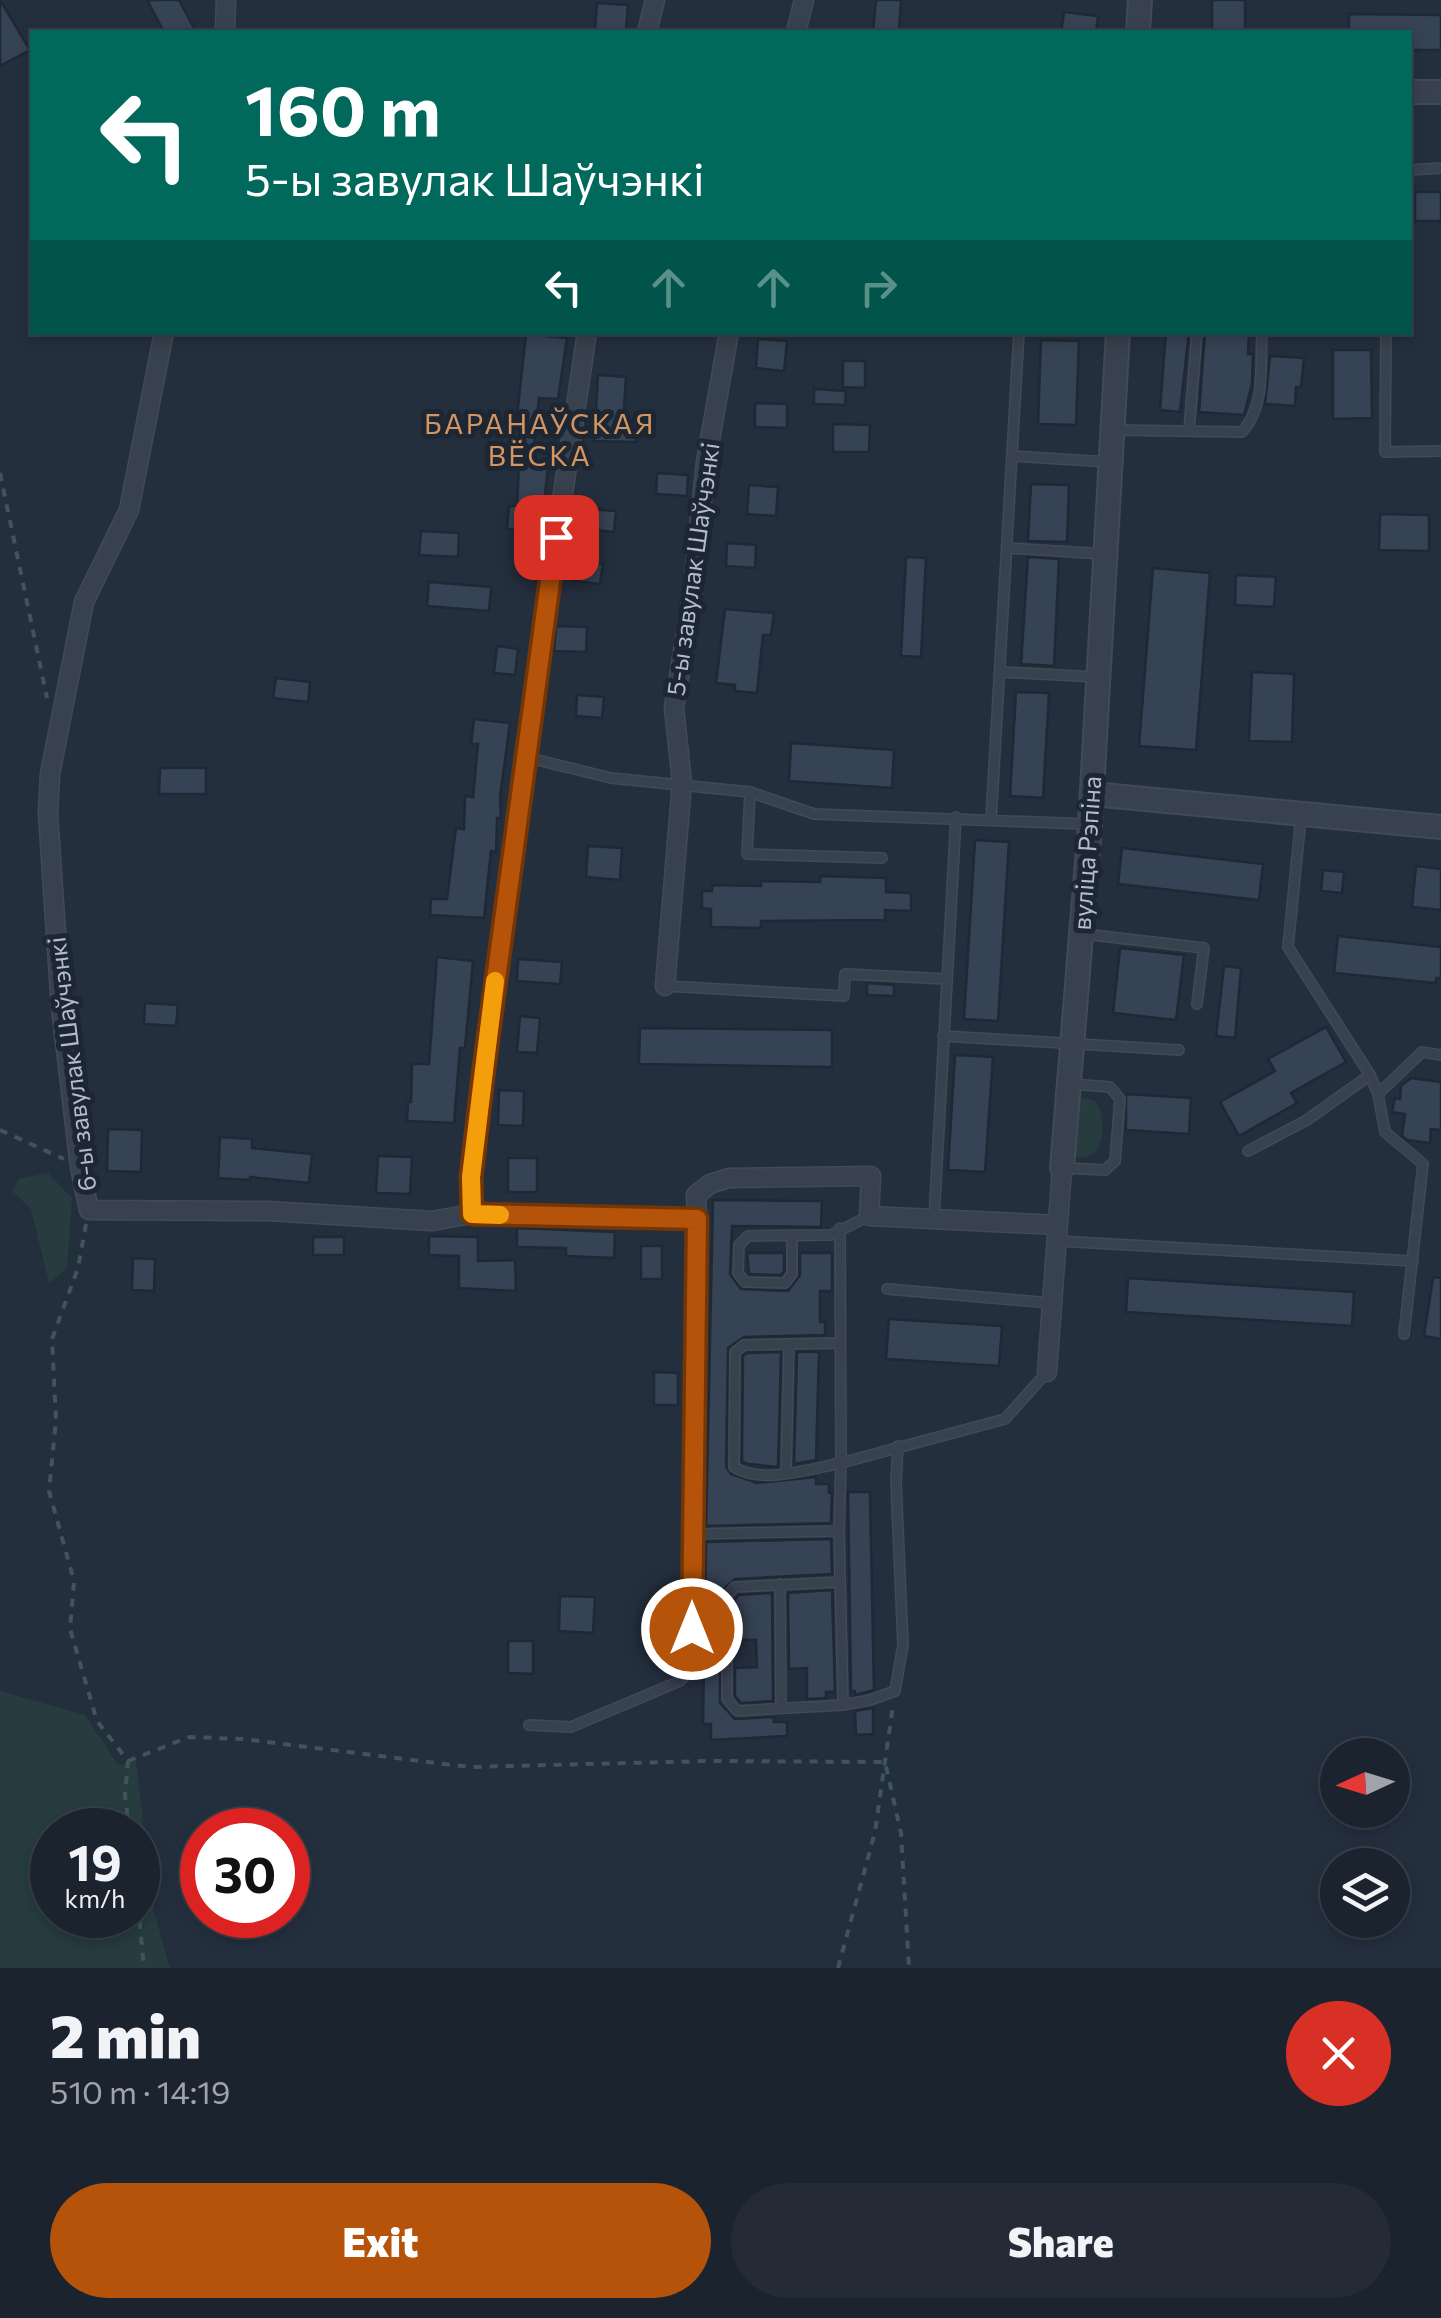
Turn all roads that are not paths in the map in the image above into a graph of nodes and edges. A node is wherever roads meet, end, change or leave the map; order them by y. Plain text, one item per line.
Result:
1 (226, 0) edge
2 (654, 0) edge
3 (804, 0) edge
4 (1140, 0) edge
5 (225, 30) edge
6 (647, 30) edge
7 (796, 30) edge
8 (1138, 30) edge
9 (1412, 92) edge
10 (1441, 92) edge
11 (1441, 168) edge
12 (1412, 170) edge
13 (163, 335) edge
14 (587, 335) edge
15 (729, 335) edge
16 (1019, 335) edge
17 (1118, 335) edge
18 (1197, 335) edge
19 (1262, 335) edge
20 (1386, 335) edge
21 (1112, 430) junction
22 (1190, 432) junction
23 (1441, 451) edge
24 (1012, 456) junction
25 (1111, 462) junction
26 (1007, 548) junction
27 (1106, 554) junction
28 (1000, 672) junction
29 (1099, 677) junction
30 (524, 756) junction
31 (682, 783) junction
32 (750, 792) junction
33 (1092, 794) junction
34 (1301, 816) junction
35 (956, 817) junction
36 (991, 820) junction
37 (1090, 824) junction
38 (1441, 827) edge
39 (882, 858) dead end
40 (1081, 934) junction
41 (947, 980) junction
42 (665, 986) joint
43 (1197, 1004) dead end
44 (943, 1036) junction
45 (1072, 1042) junction
46 (1180, 1050) dead end
47 (1441, 1055) edge
48 (1370, 1075) junction
49 (1069, 1084) junction
50 (1378, 1094) junction
51 (1248, 1152) dead end
52 (1062, 1168) junction
53 (472, 1214) junction
54 (869, 1216) junction
55 (697, 1219) junction
56 (934, 1220) junction
57 (840, 1228) junction
58 (1056, 1233) junction
59 (792, 1236) junction
60 (1414, 1261) junction
61 (886, 1289) dead end
62 (1052, 1303) junction
63 (1404, 1334) dead end
64 (789, 1344) junction
65 (840, 1344) junction
66 (1047, 1372) joint
67 (898, 1446) junction
68 (841, 1463) junction
69 (786, 1473) junction
70 (839, 1531) junction
71 (692, 1534) junction
72 (840, 1582) junction
73 (780, 1584) junction
74 (692, 1661) joint
75 (842, 1705) junction
76 (782, 1708) junction
77 (528, 1724) dead end

1 - 5 street
2 - 6 street
3 - 7 street
4 - 8 street
9 - 10 street
11 - 12 lane
13 - 53 street, 6-ы завулак Шаўчэнкі
14 - 30 street
15 - 31 street, 5-ы завулак Шаўчэнкі
16 - 24 lane
17 - 21 street, вуліца Рэпіна
18 - 22 lane
19 - 22 lane
20 - 23 lane
21 - 22 lane
21 - 25 street, вуліца Рэпіна
24 - 25 lane
24 - 26 lane
25 - 27 street, вуліца Рэпіна
26 - 27 lane
26 - 28 lane
27 - 29 street, вуліца Рэпіна
28 - 29 lane
28 - 36 lane
29 - 33 street, вуліца Рэпіна
30 - 31 lane
30 - 53 street
31 - 32 lane
31 - 42 street, 5-ы завулак Шаўчэнкі
32 - 35 lane
32 - 39 lane
33 - 34 street
33 - 37 street, вуліца Рэпіна
34 - 38 street
34 - 48 lane
35 - 36 lane
35 - 41 lane
36 - 37 lane
37 - 40 street, вуліца Рэпіна
40 - 43 lane
40 - 45 street, вуліца Рэпіна
41 - 42 lane
41 - 44 lane
44 - 45 lane
44 - 56 lane
45 - 46 lane
45 - 49 street, вуліца Рэпіна
47 - 50 lane
48 - 50 lane
48 - 51 lane
49 - 52 street, вуліца Рэпіна
49 - 52 lane
50 - 60 lane
52 - 58 street, вуліца Рэпіна
53 - 55 street
54 - 55 street
54 - 56 street
54 - 57 lane
55 - 71 street
56 - 58 street
57 - 59 lane
57 - 65 lane
58 - 60 lane
58 - 62 street, вуліца Рэпіна
59 - 59 lane
60 - 63 lane
61 - 62 lane
62 - 66 street, вуліца Рэпіна
64 - 65 lane
64 - 69 lane
64 - 69 lane
65 - 68 lane
66 - 67 lane
67 - 68 lane
67 - 75 lane
68 - 69 lane
68 - 70 lane
70 - 71 lane
70 - 72 lane
71 - 74 street
72 - 73 lane
72 - 75 lane
73 - 76 lane
73 - 76 lane
74 - 77 lane
75 - 76 lane

